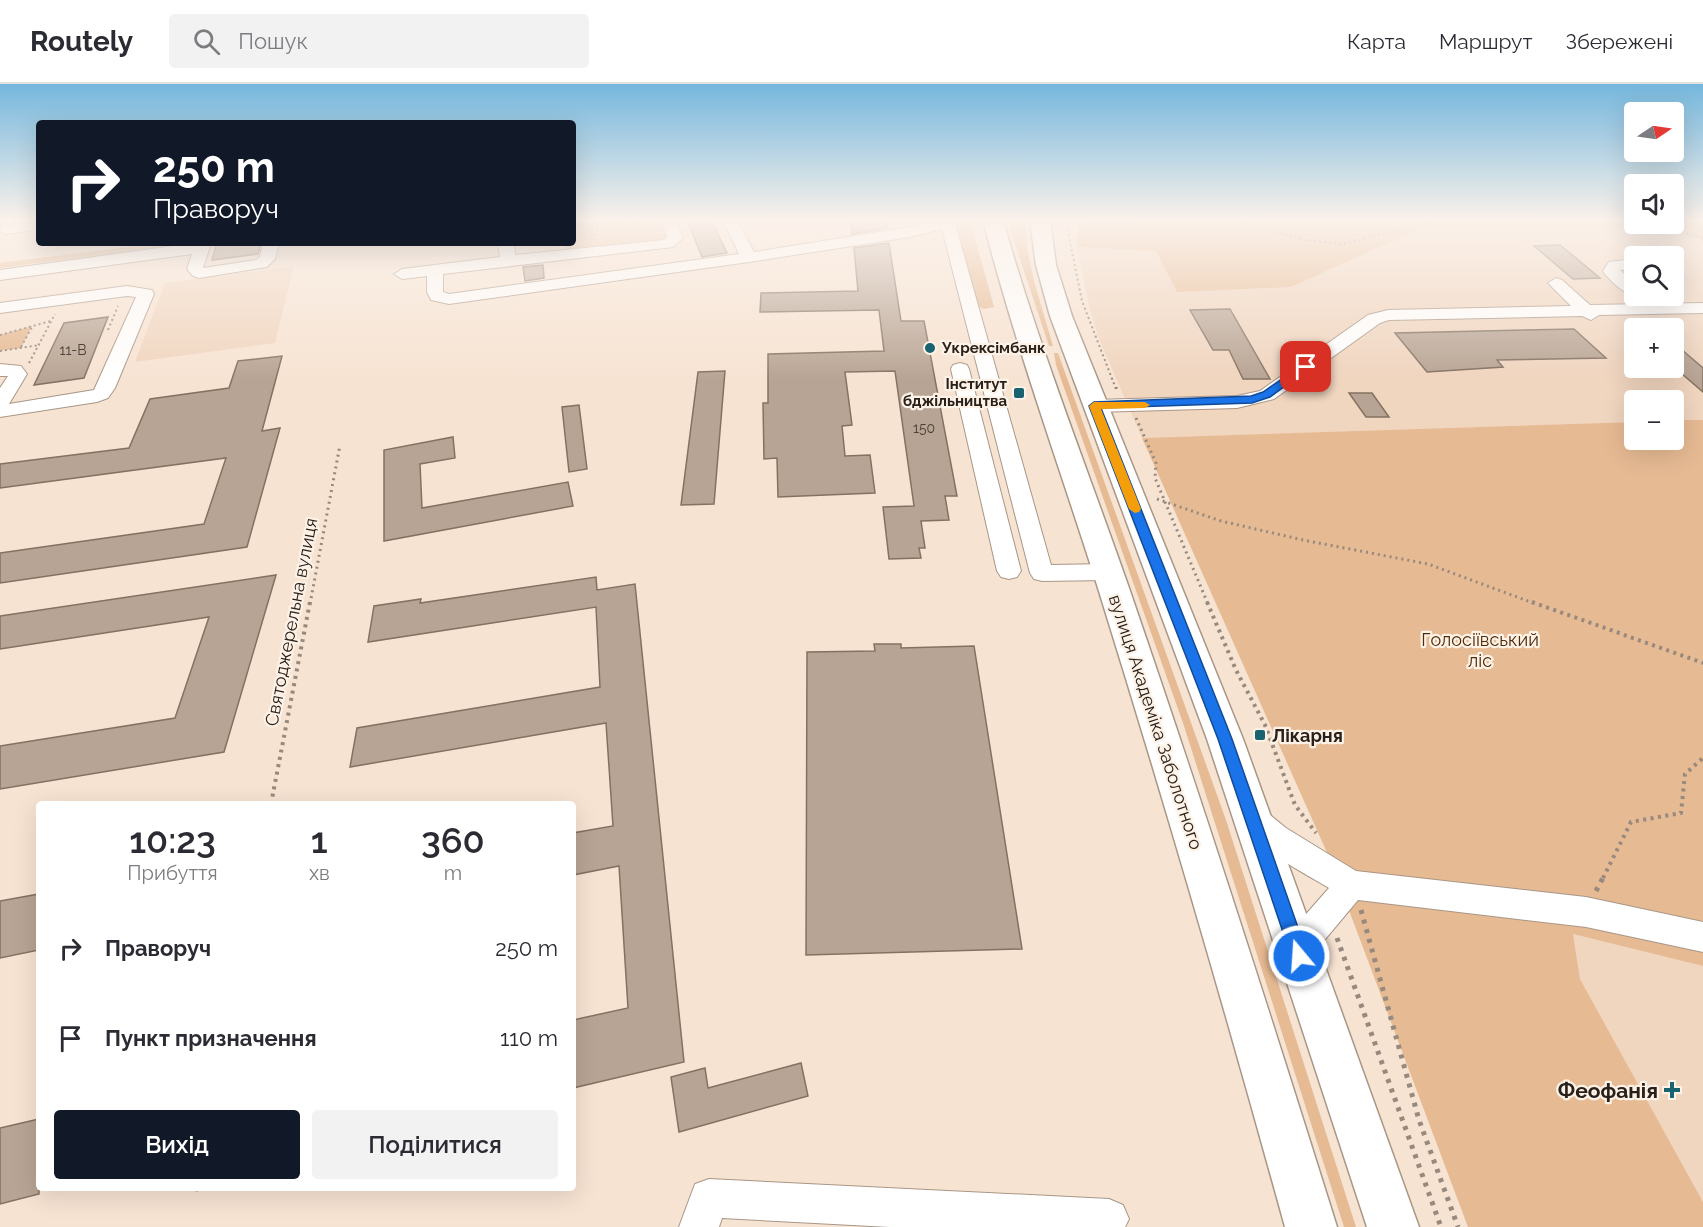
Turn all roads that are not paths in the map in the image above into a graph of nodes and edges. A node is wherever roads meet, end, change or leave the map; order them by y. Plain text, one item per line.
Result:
1 (407, 273) edge
2 (435, 273) edge
3 (632, 273) edge
4 (962, 273) edge
5 (1009, 273) edge
6 (1048, 273) edge
7 (402, 274) dead end
8 (1556, 283) dead end
9 (1652, 306) edge
10 (1703, 308) edge
11 (0, 309) edge
12 (1655, 309) junction
13 (1585, 310) junction
14 (1602, 326) dead end
15 (960, 369) dead end
16 (9, 372) edge
17 (0, 404) edge
18 (1110, 405) junction
19 (0, 411) edge
20 (1010, 571) dead end
21 (1108, 572) junction
22 (1253, 818) junction
23 (1351, 885) junction
24 (1703, 937) edge
25 (1299, 956) junction
26 (1109, 1219) dead end
27 (699, 1227) edge
28 (1311, 1227) edge
29 (1393, 1227) edge

1 - 7 lane
2 - 3 lane
4 - 21 lane
5 - 21 highway, вулиця Академіка Заболотного
6 - 18 highway
8 - 13 lane
9 - 12 lane
10 - 12 lane
11 - 19 lane
12 - 13 lane
13 - 14 lane
13 - 18 lane
15 - 20 lane
16 - 17 lane
18 - 22 highway
21 - 28 highway, вулиця Академіка Заболотного
22 - 23 lane
22 - 25 highway
23 - 24 lane
23 - 25 lane
25 - 29 highway
26 - 27 lane

